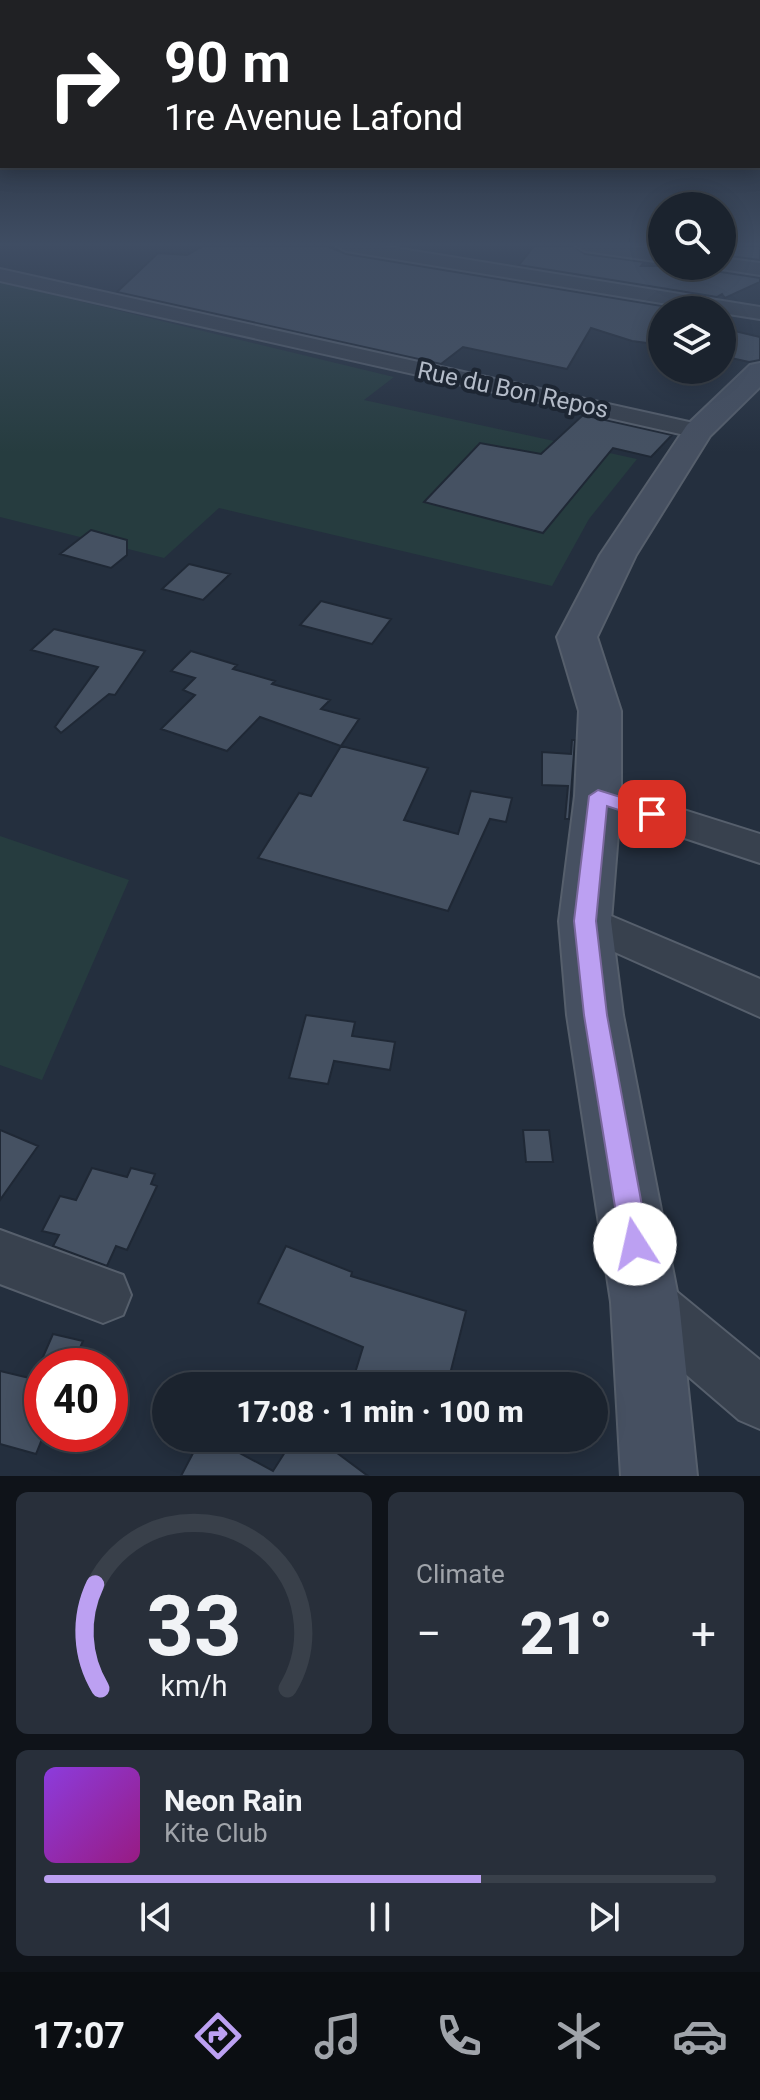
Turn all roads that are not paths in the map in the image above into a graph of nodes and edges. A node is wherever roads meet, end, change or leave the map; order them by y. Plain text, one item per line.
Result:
1 (178, 315) edge
2 (760, 371) edge
3 (698, 431) junction
4 (598, 796) junction
5 (760, 849) edge
6 (585, 921) junction
7 (760, 999) edge
8 (0, 1257) edge
9 (103, 1295) dead end
10 (645, 1302) junction
11 (760, 1399) edge
12 (659, 1476) edge

1 - 3 street, Rue du Bon Repos
2 - 3 street
3 - 4 street
4 - 5 street
4 - 6 street
6 - 7 street
6 - 10 street
8 - 9 street
10 - 11 street
10 - 12 street

